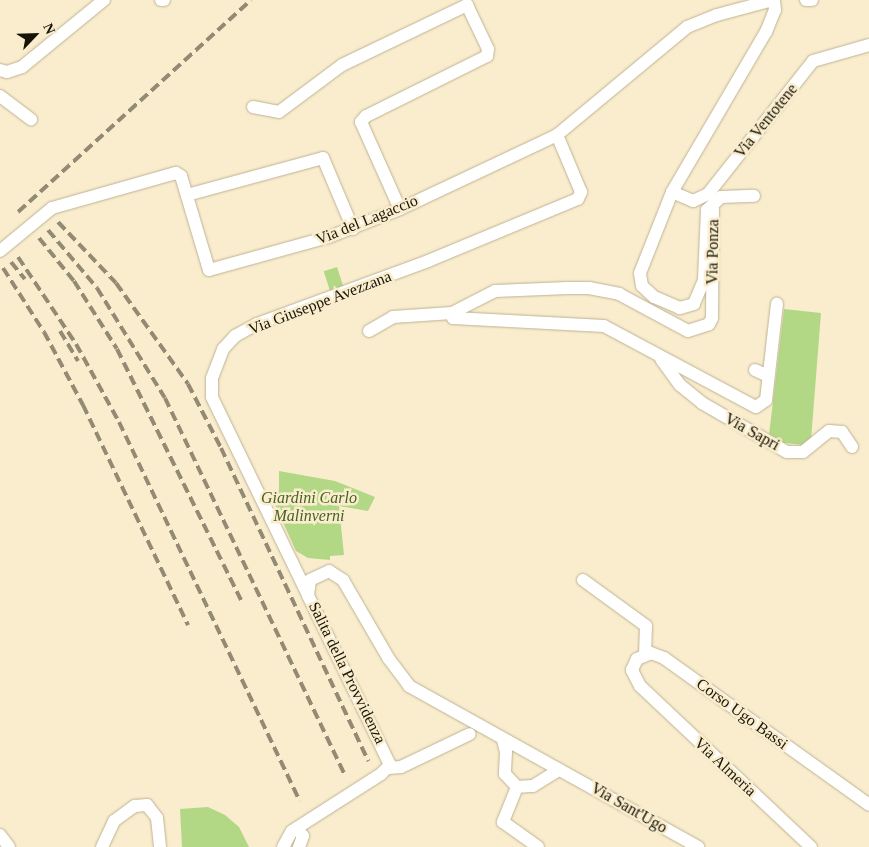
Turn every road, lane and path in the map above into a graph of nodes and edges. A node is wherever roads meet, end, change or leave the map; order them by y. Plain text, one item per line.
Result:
1 (104, 0) edge
2 (773, 0) edge
3 (806, 0) edge
4 (812, 0) edge
5 (869, 45) edge
6 (0, 70) edge
7 (0, 96) edge
8 (253, 107) dead end
9 (31, 118) dead end
10 (557, 136) junction
11 (672, 192) junction
12 (187, 195) junction
13 (754, 196) dead end
14 (400, 208) junction
15 (707, 210) junction
16 (353, 229) junction
17 (0, 251) edge
18 (776, 304) dead end
19 (452, 313) junction
20 (369, 331) dead end
21 (659, 356) junction
22 (755, 370) dead end
23 (768, 376) junction
24 (852, 447) dead end
25 (582, 580) dead end
26 (308, 595) junction
27 (645, 654) junction
28 (470, 734) dead end
29 (503, 740) junction
30 (389, 768) junction
31 (559, 770) junction
32 (517, 787) junction
33 (869, 805) edge
34 (297, 828) junction
35 (0, 835) edge
36 (9, 847) edge
37 (102, 847) edge
38 (160, 847) edge
39 (283, 847) edge
40 (299, 847) edge
41 (538, 847) edge
42 (698, 847) edge
43 (811, 847) edge

1 - 6 street
2 - 10 street, Via del Lagaccio
2 - 11 street, Via Ponza
3 - 4 street
5 - 11 street, Via Ventotene
7 - 9 street
8 - 14 street
10 - 14 street, Via del Lagaccio
10 - 26 street, Via Giuseppe Avezzana
11 - 15 street, Via Ponza
12 - 16 street
12 - 16 street, Via del Lagaccio
12 - 17 street, Via del Lagaccio
13 - 15 street
14 - 16 street, Via del Lagaccio
15 - 19 street, Via Ponza
18 - 23 street
19 - 20 street, Via Ponza
19 - 21 street
21 - 23 street
21 - 24 street, Via Sapri
22 - 23 street
25 - 27 street
26 - 29 street, Salita della Provvidenza
26 - 30 street, Salita della Provvidenza
27 - 33 street, Corso Ugo Bassi
27 - 43 street, Via Almeria
28 - 30 street
29 - 31 street, Via Sant'Ugo
29 - 32 street
30 - 34 street
31 - 32 street
31 - 42 street, Via Sant'Ugo
32 - 41 street
34 - 39 street
34 - 40 street
35 - 36 street
37 - 38 street

